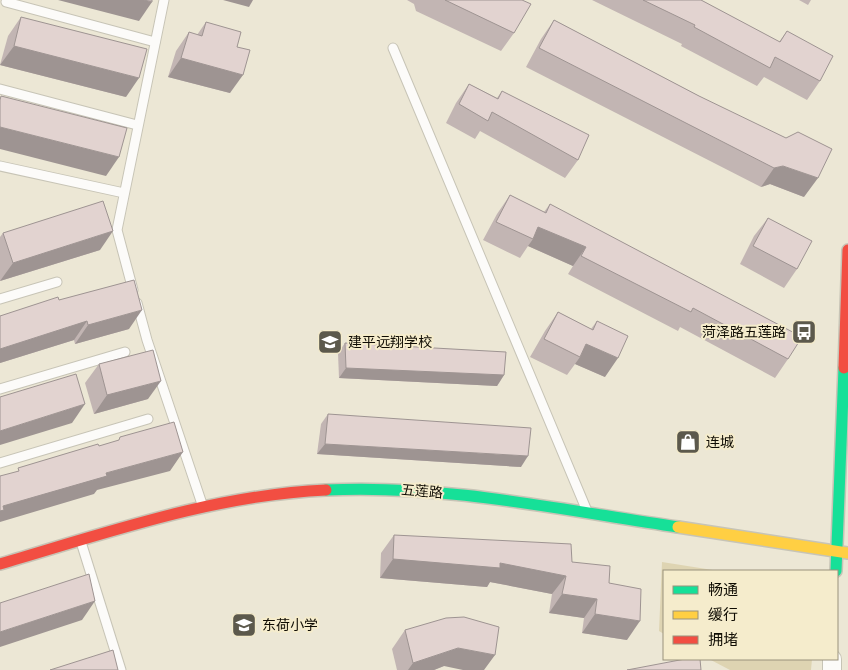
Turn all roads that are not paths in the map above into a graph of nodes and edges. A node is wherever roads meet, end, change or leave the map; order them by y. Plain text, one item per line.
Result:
1 (164, 0) edge
2 (6, 2) dead end
3 (155, 42) junction
4 (393, 48) dead end
5 (0, 89) edge
6 (138, 126) junction
7 (0, 166) edge
8 (124, 193) junction
9 (848, 250) edge
10 (57, 282) dead end
11 (0, 299) edge
12 (125, 352) dead end
13 (0, 389) edge
14 (148, 419) dead end
15 (0, 463) edge
16 (203, 508) junction
17 (588, 513) junction
18 (81, 542) junction
19 (843, 552) edge
20 (0, 564) edge
21 (836, 570) edge
22 (121, 670) edge

1 - 3 lane
2 - 3 lane
3 - 6 lane
4 - 17 lane
5 - 6 lane
6 - 8 lane
7 - 8 lane
8 - 16 lane
9 - 19 street
10 - 11 lane
12 - 13 lane
14 - 15 lane
16 - 17 street, 五莲路
16 - 18 street, 五莲路
17 - 19 street, 五莲路
18 - 20 street, 五莲路
18 - 22 lane
19 - 21 street

